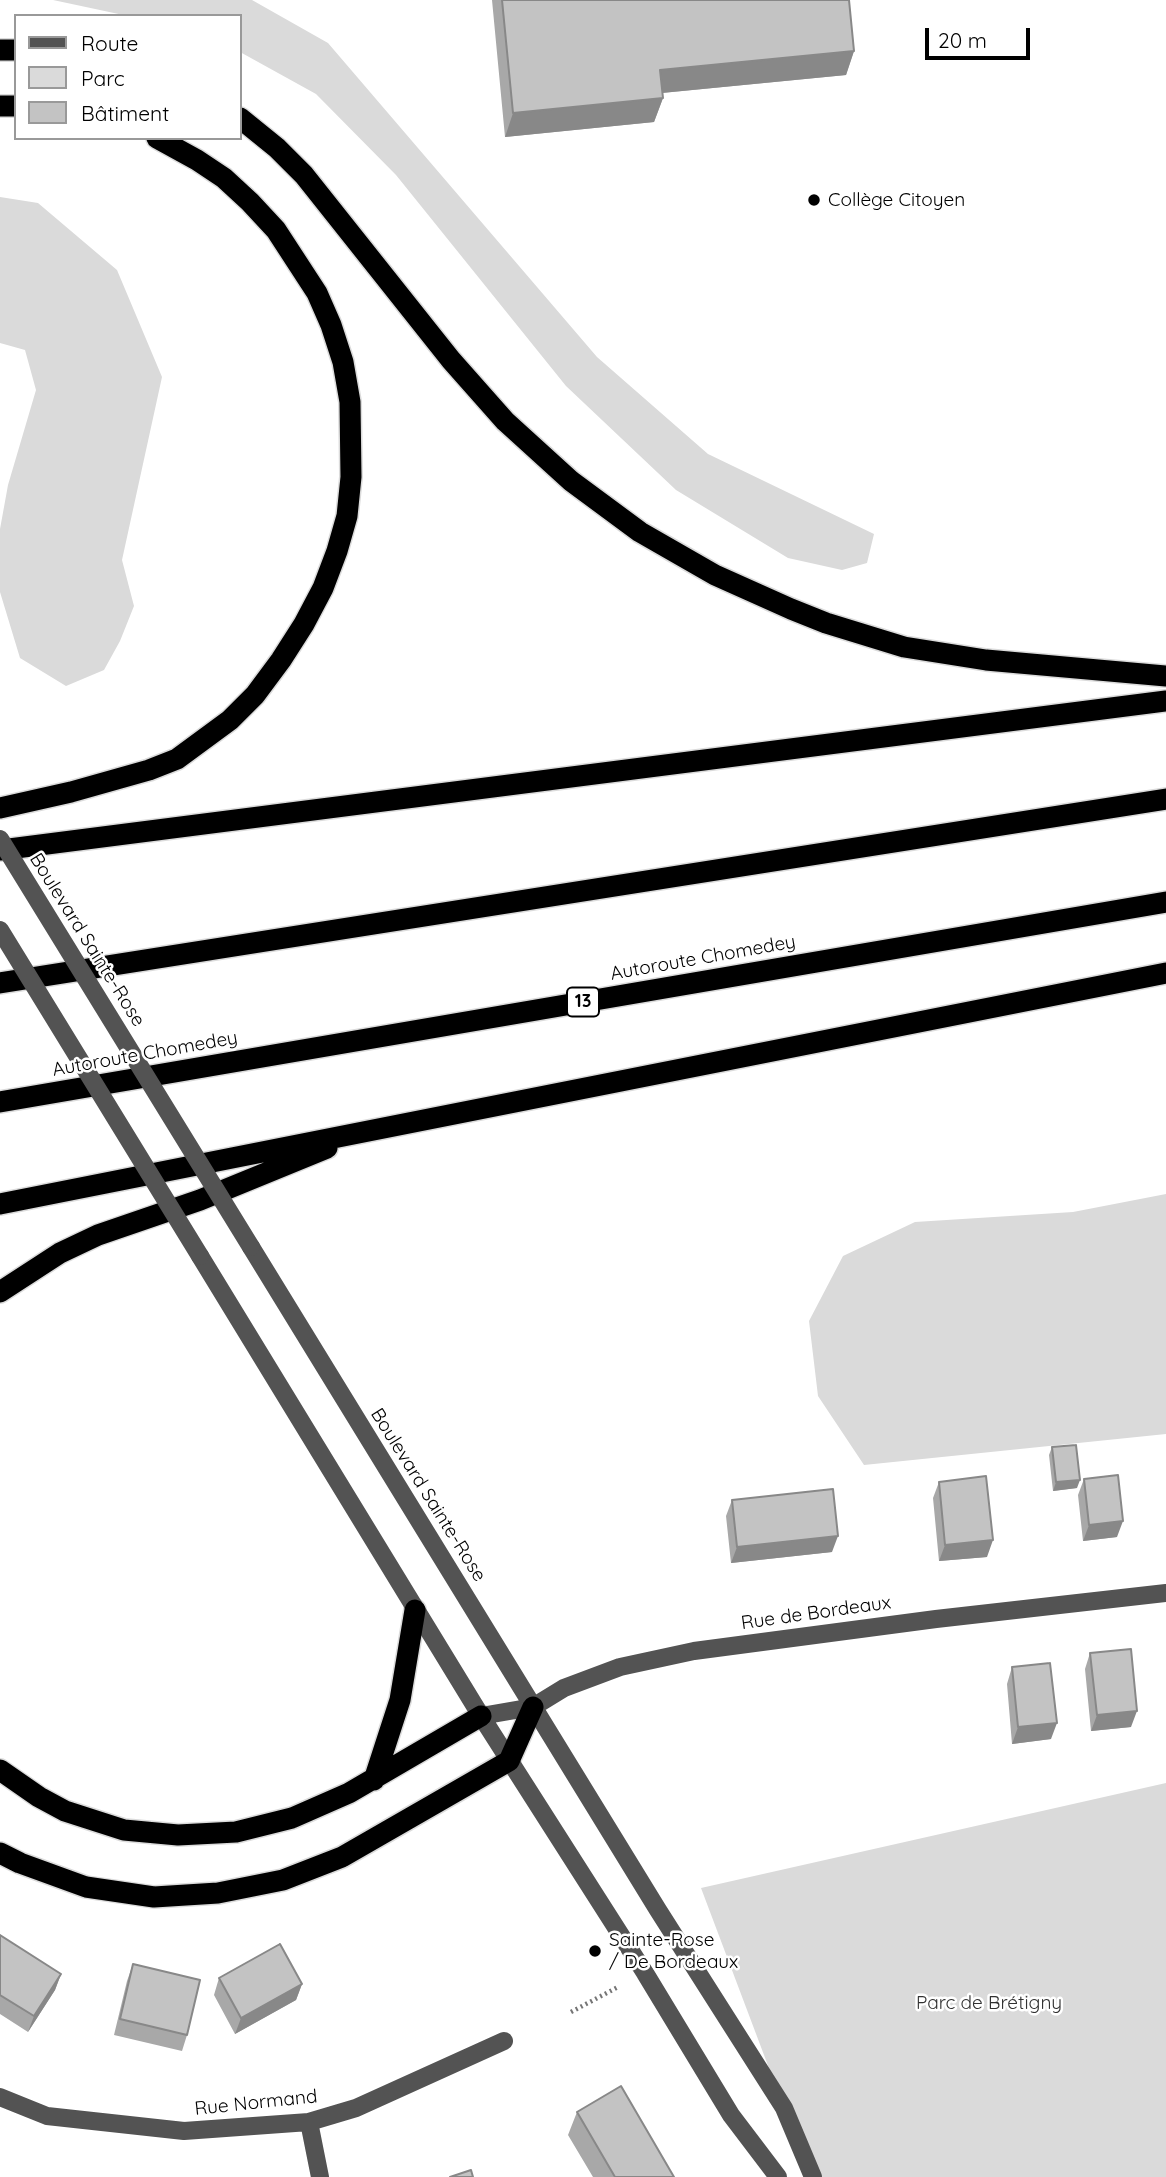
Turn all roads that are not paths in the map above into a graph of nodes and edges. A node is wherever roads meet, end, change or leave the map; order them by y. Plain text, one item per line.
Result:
1 (242, 120) edge
2 (160, 140) edge
3 (1166, 676) edge
4 (1166, 701) edge
5 (1166, 799) edge
6 (0, 808) edge
7 (0, 839) edge
8 (0, 850) edge
9 (1166, 902) edge
10 (0, 930) edge
11 (1166, 973) edge
12 (0, 983) edge
13 (0, 1102) edge
14 (371, 1130) junction
15 (0, 1204) edge
16 (0, 1292) edge
17 (1166, 1593) edge
18 (415, 1610) junction
19 (533, 1707) junction
20 (481, 1716) junction
21 (509, 1760) junction
22 (0, 1770) edge
23 (374, 1780) junction
24 (0, 1853) edge
25 (505, 2041) dead end
26 (0, 2097) edge
27 (309, 2122) junction
28 (320, 2177) edge
29 (778, 2177) edge
30 (813, 2177) edge

1 - 3 highway
2 - 6 highway
4 - 8 highway
5 - 12 highway
7 - 19 street, Boulevard Sainte-Rose, bridge
9 - 13 highway, Autoroute Chomedey / 13
10 - 18 street, bridge
11 - 14 highway
14 - 15 highway
14 - 16 highway
17 - 19 street, Rue de Bordeaux
18 - 20 street
18 - 23 highway
19 - 20 street, Rue de Bordeaux
19 - 21 highway
19 - 30 street, Boulevard Sainte-Rose
20 - 21 street
20 - 23 highway
21 - 24 highway
21 - 29 street
22 - 23 highway
25 - 27 street, Rue Normand
26 - 27 street, Rue Normand
27 - 28 street

